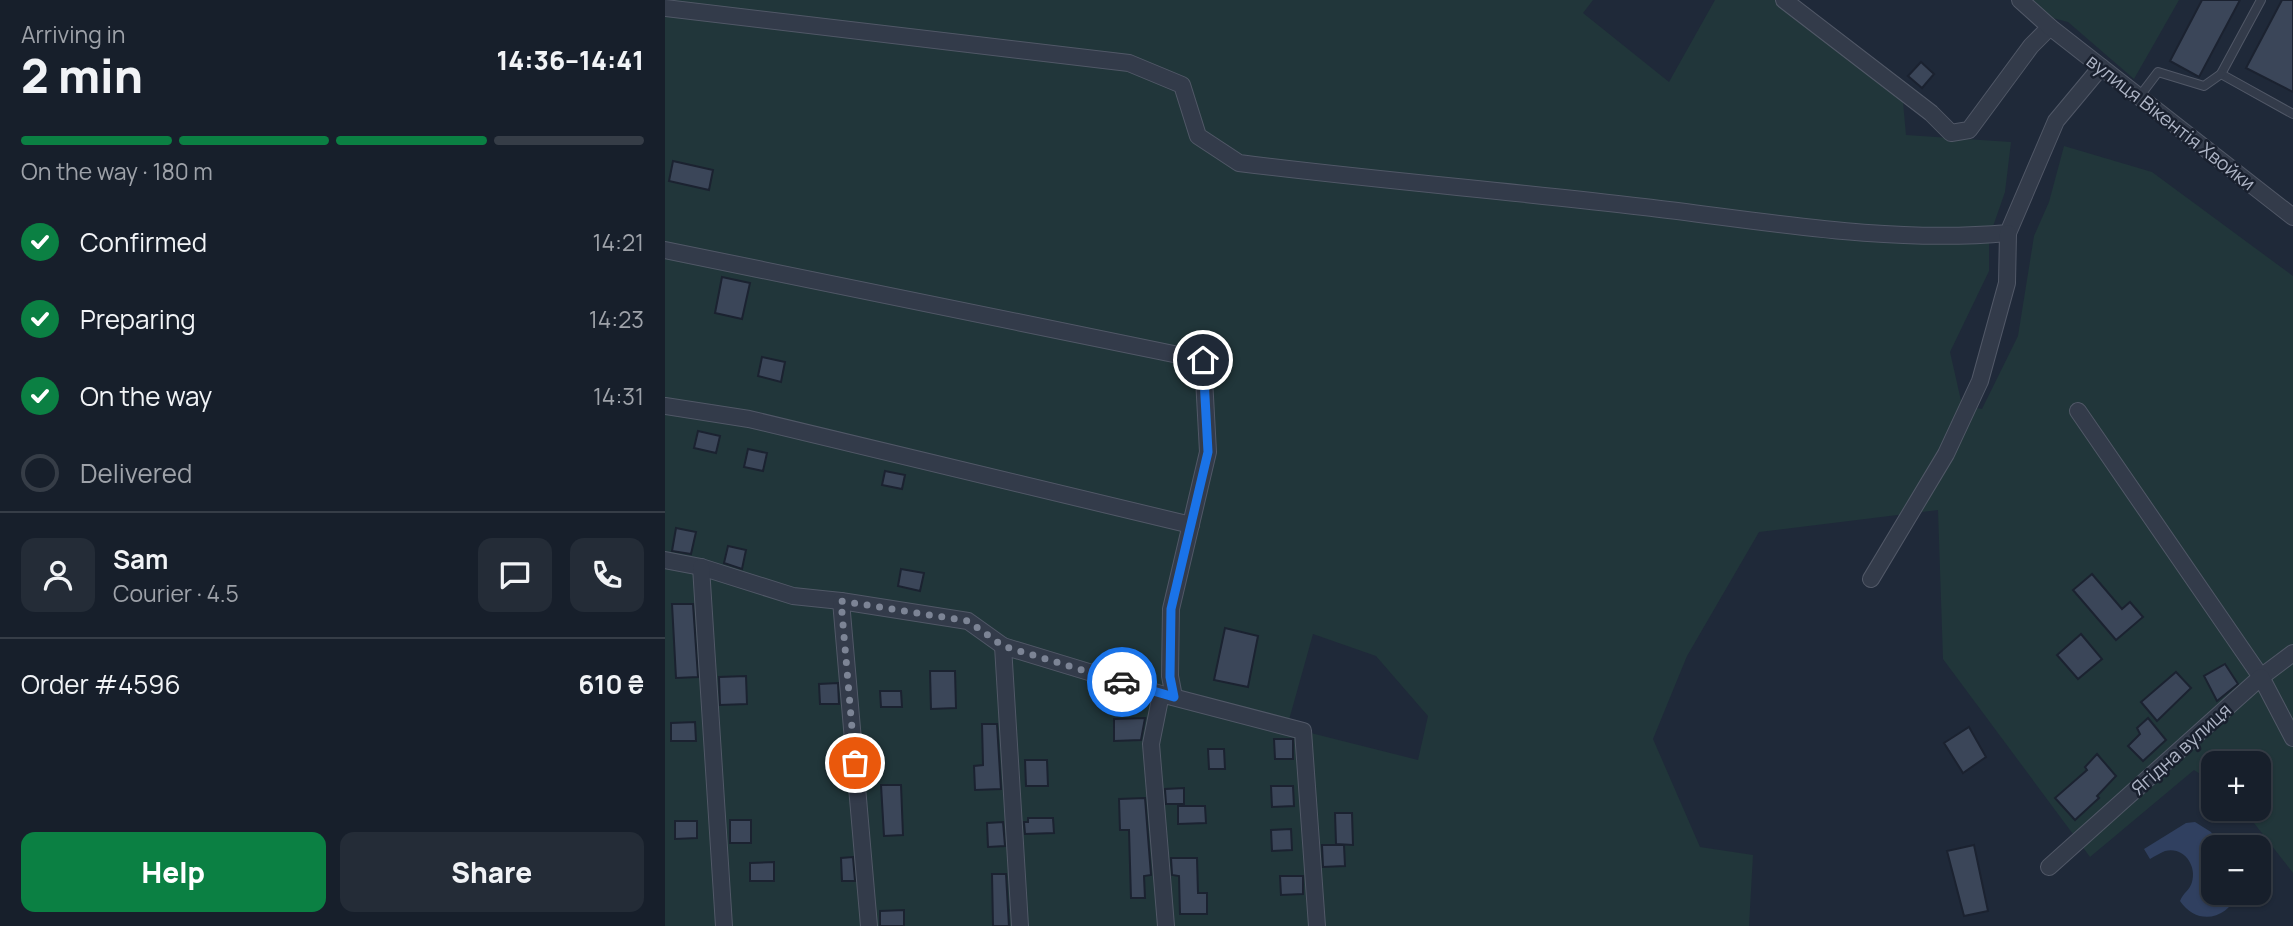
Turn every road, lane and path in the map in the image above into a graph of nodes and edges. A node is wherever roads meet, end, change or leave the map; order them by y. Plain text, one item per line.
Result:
1 (1784, 0) edge
2 (2020, 0) edge
3 (2261, 0) edge
4 (665, 8) edge
5 (2050, 27) junction
6 (2101, 66) junction
7 (2221, 74) junction
8 (2139, 97) junction
9 (2293, 114) edge
10 (2293, 217) edge
11 (2008, 233) junction
12 (665, 250) edge
13 (665, 406) edge
14 (2078, 411) dead end
15 (1191, 524) junction
16 (665, 560) edge
17 (701, 567) junction
18 (1871, 579) dead end
19 (841, 601) junction
20 (1003, 646) junction
21 (2293, 653) edge
22 (2261, 677) junction
23 (1167, 696) junction
24 (2293, 738) edge
25 (2049, 867) dead end
26 (724, 926) edge
27 (869, 926) edge
28 (1020, 926) edge
29 (1165, 926) edge
30 (1317, 926) edge

1 - 5 street
2 - 5 street, вулиця Вікентія Хвойки
3 - 7 lane
4 - 11 street
5 - 6 street, вулиця Вікентія Хвойки
6 - 8 street, вулиця Вікентія Хвойки
6 - 11 street
7 - 8 lane
7 - 9 lane
8 - 10 street, вулиця Вікентія Хвойки
11 - 18 street
12 - 15 street
13 - 15 street
14 - 22 street
15 - 23 street
16 - 17 street
17 - 19 street
17 - 26 street
19 - 20 street
19 - 27 street
20 - 23 street
20 - 28 street
21 - 22 street, Ягідна вулиця
22 - 24 street
22 - 25 street, Ягідна вулиця
23 - 29 street
23 - 30 street

